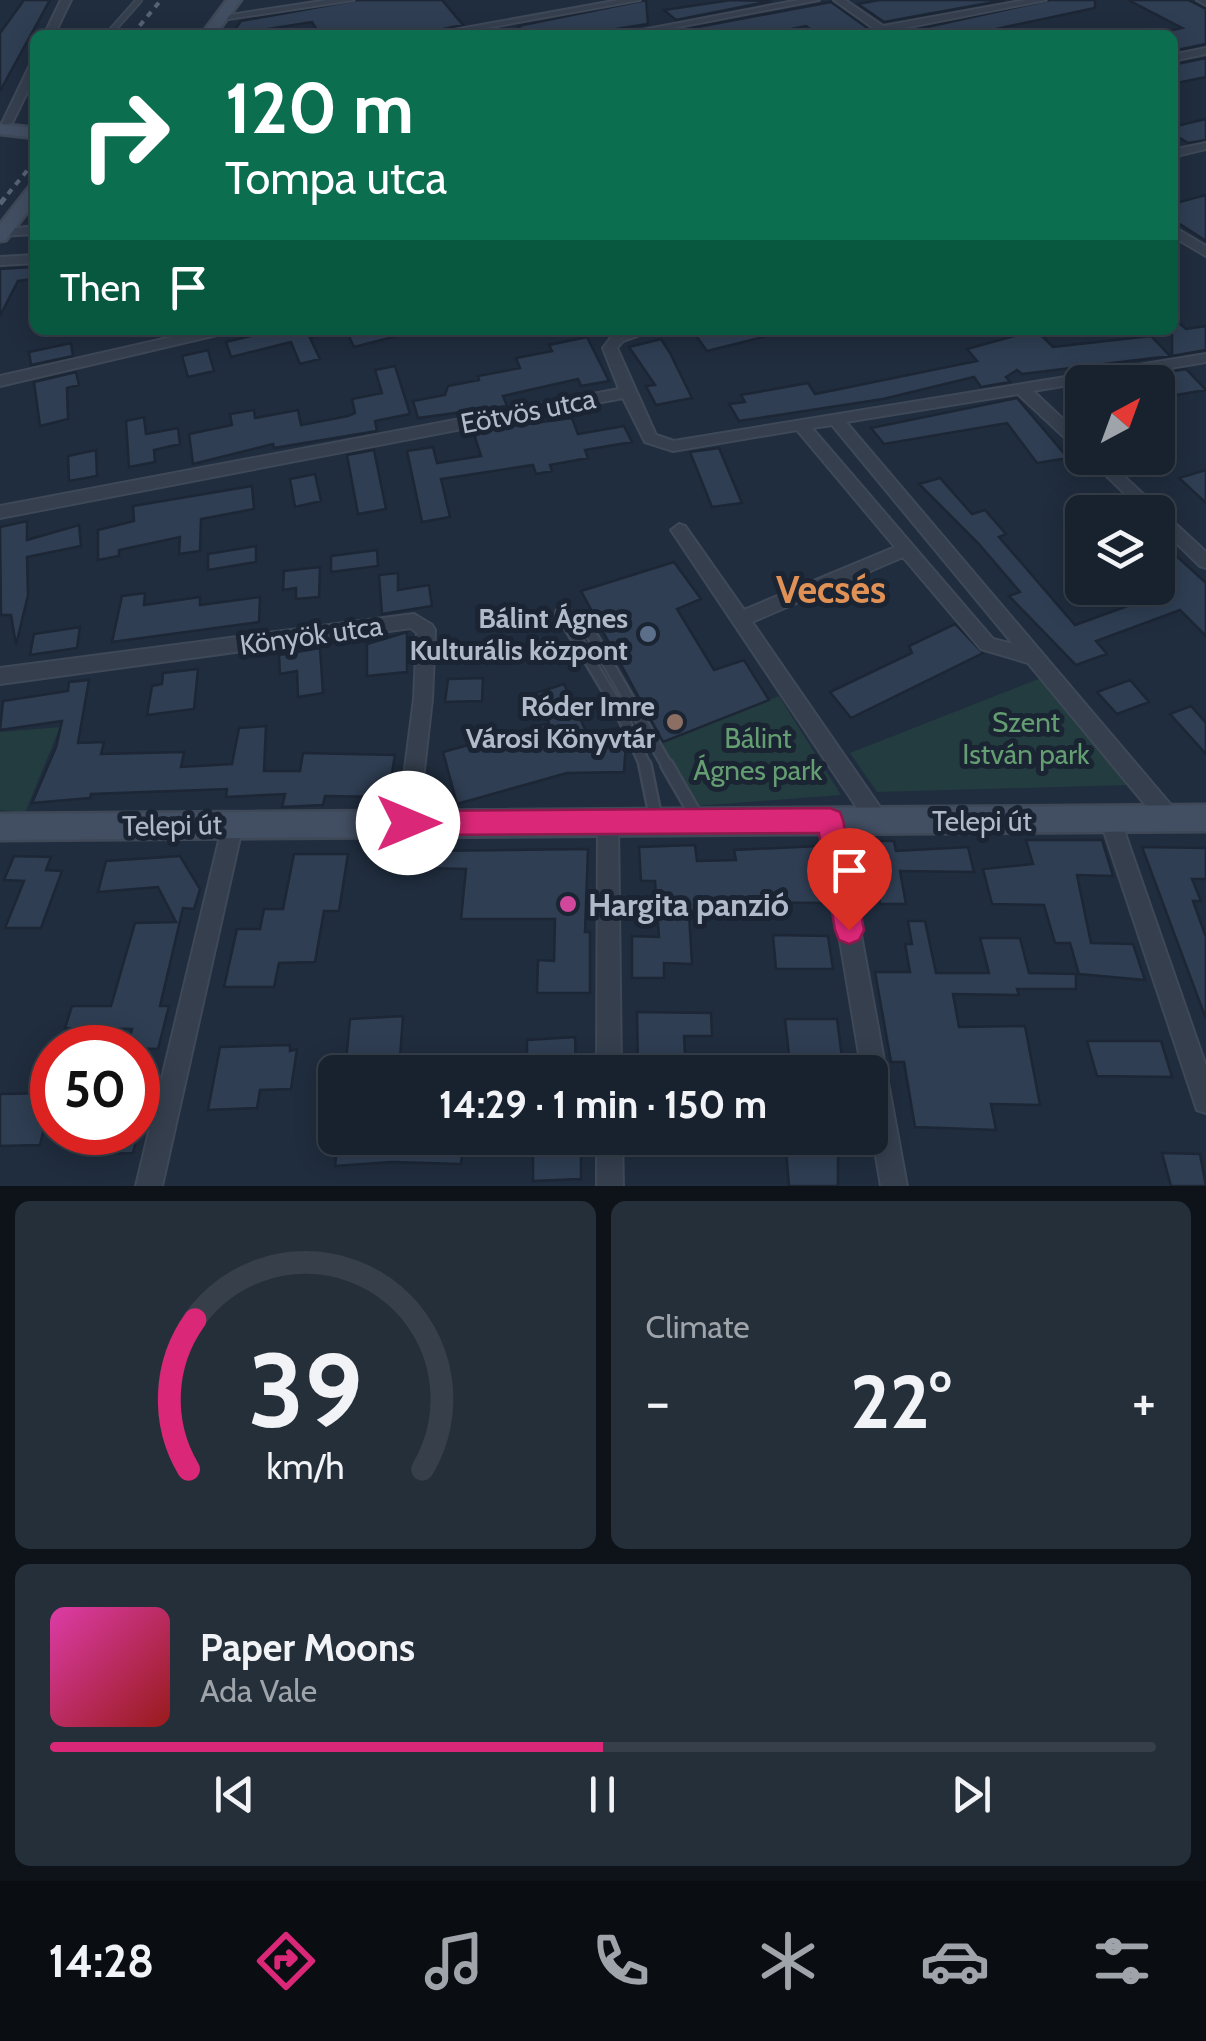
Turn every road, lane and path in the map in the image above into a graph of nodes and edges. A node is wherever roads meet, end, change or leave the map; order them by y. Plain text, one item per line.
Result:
1 (66, 0) edge
2 (139, 0) edge
3 (234, 0) edge
4 (349, 0) edge
5 (635, 0) edge
6 (814, 0) edge
7 (839, 0) edge
8 (1041, 0) edge
9 (222, 17) junction
10 (51, 30) edge
11 (112, 30) edge
12 (212, 30) edge
13 (460, 30) edge
14 (649, 30) edge
15 (883, 30) edge
16 (896, 30) edge
17 (1206, 50) edge
18 (1178, 57) edge
19 (29, 88) edge
20 (2, 125) edge
21 (30, 125) edge
22 (30, 133) edge
23 (1206, 146) edge
24 (1178, 153) edge
25 (30, 197) edge
26 (30, 231) edge
27 (1, 234) edge
28 (1178, 234) edge
29 (1206, 252) edge
30 (30, 259) edge
31 (0, 262) edge
32 (199, 335) edge
33 (628, 335) edge
34 (1206, 358) edge
35 (0, 381) edge
36 (1022, 388) junction
37 (628, 392) junction
38 (836, 420) junction
39 (800, 425) junction
40 (1065, 429) edge
41 (1114, 475) edge
42 (1136, 495) edge
43 (0, 512) edge
44 (679, 530) dead end
45 (1175, 532) edge
46 (904, 549) junction
47 (1206, 562) edge
48 (561, 613) dead end
49 (741, 619) junction
50 (583, 620) dead end
51 (1034, 658) junction
52 (0, 676) edge
53 (1169, 818) junction
54 (1206, 818) edge
55 (1110, 819) junction
56 (830, 820) junction
57 (877, 820) junction
58 (608, 822) junction
59 (656, 822) junction
60 (700, 822) junction
61 (408, 823) junction
62 (233, 824) junction
63 (0, 827) edge
64 (609, 1055) edge
65 (1206, 1101) edge
66 (610, 1155) edge
67 (148, 1186) edge
68 (610, 1186) edge
69 (894, 1186) edge

1 - 10 street
2 - 11 lane
3 - 9 main road
4 - 9 street
5 - 13 street
6 - 14 street
7 - 15 street
8 - 16 street
9 - 12 main road
17 - 18 street
19 - 20 street
20 - 21 main road
20 - 22 main road
23 - 24 street
25 - 27 main road
26 - 27 street
28 - 29 street
30 - 31 street
32 - 35 street
33 - 37 street
34 - 36 street, Eötvös utca
36 - 38 street, Eötvös utca
36 - 40 street
37 - 39 street, Eötvös utca
37 - 43 street, Eötvös utca
38 - 39 street, Eötvös utca
38 - 51 street
39 - 46 street
41 - 42 street
44 - 49 street
45 - 47 street
46 - 49 street
46 - 51 street
48 - 59 lane
49 - 57 street
50 - 60 lane
51 - 53 street
52 - 61 street, Könyök utca
53 - 54 main road, Telepi út
53 - 55 main road, Telepi út
55 - 57 main road, Telepi út
55 - 65 street
56 - 57 main road, Telepi út
56 - 60 main road, Telepi út
56 - 69 street
58 - 59 main road, Telepi út
58 - 61 main road, Telepi út
58 - 64 street
59 - 60 main road, Telepi út
61 - 62 main road, Telepi út
62 - 63 main road, Telepi út
62 - 67 street
66 - 68 street

